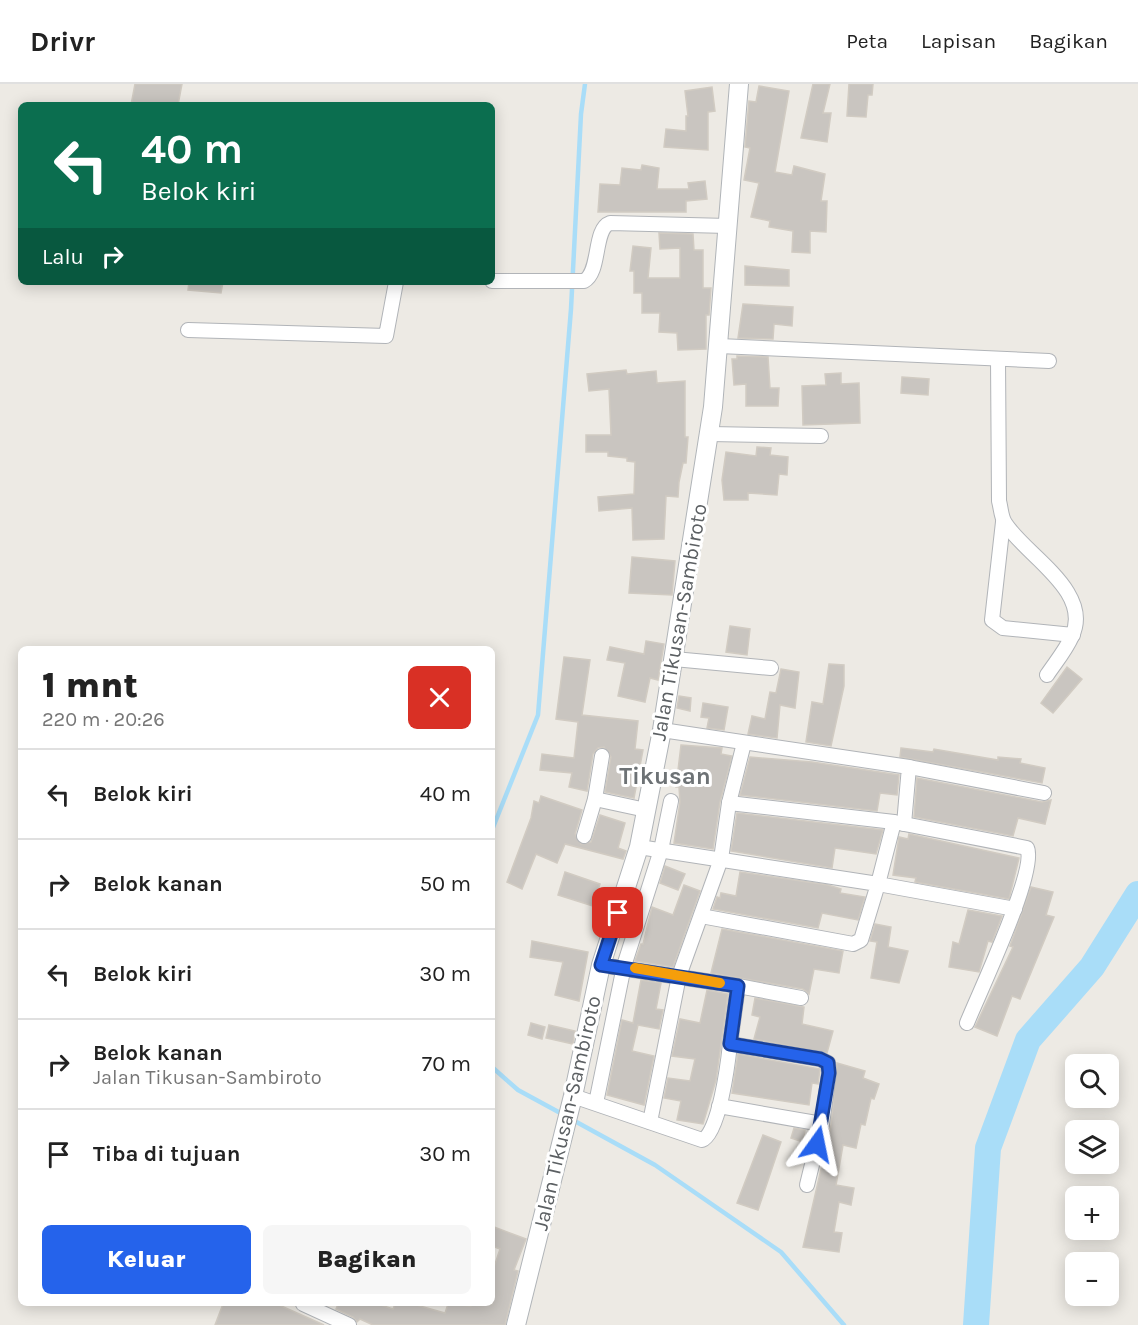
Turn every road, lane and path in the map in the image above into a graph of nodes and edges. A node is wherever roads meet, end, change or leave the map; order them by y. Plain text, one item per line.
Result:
1 (740, 84) edge
2 (728, 226) junction
3 (495, 281) edge
4 (395, 285) edge
5 (188, 330) dead end
6 (719, 346) junction
7 (998, 359) junction
8 (1049, 362) dead end
9 (710, 434) junction
10 (821, 436) dead end
11 (1003, 522) junction
12 (1073, 635) junction
13 (674, 659) junction
14 (771, 668) dead end
15 (1047, 675) dead end
16 (662, 730) junction
17 (744, 743) junction
18 (602, 756) dead end
19 (909, 767) junction
20 (1044, 793) dead end
21 (595, 799) junction
22 (671, 801) dead end
23 (729, 803) junction
24 (646, 810) junction
25 (899, 823) junction
26 (584, 836) dead end
27 (639, 847) junction
28 (662, 850) junction
29 (721, 859) junction
30 (878, 884) junction
31 (1015, 909) junction
32 (701, 916) junction
33 (601, 965) junction
34 (624, 966) junction
35 (679, 976) junction
36 (738, 986) junction
37 (801, 998) dead end
38 (967, 1023) dead end
39 (730, 1044) junction
40 (573, 1098) junction
41 (596, 1102) junction
42 (719, 1106) junction
43 (650, 1122) junction
44 (822, 1124) junction
45 (807, 1185) dead end
46 (307, 1306) edge
47 (349, 1325) edge
48 (516, 1325) edge

1 - 2 street, Jalan Tikusan-Sambiroto
2 - 3 street
2 - 6 street, Jalan Tikusan-Sambiroto
4 - 5 street
6 - 7 street
6 - 9 street, Jalan Tikusan-Sambiroto
7 - 8 street
7 - 11 street
9 - 10 street
9 - 13 street, Jalan Tikusan-Sambiroto
11 - 12 street
11 - 12 street
12 - 15 street
13 - 14 street
13 - 16 street, Jalan Tikusan-Sambiroto
16 - 17 street
16 - 24 street, Jalan Tikusan-Sambiroto
17 - 19 street
17 - 23 street
18 - 21 street
19 - 20 street
19 - 25 street
21 - 24 street
21 - 26 street
22 - 28 street
23 - 25 street
23 - 29 street
24 - 27 street, Jalan Tikusan-Sambiroto
25 - 30 street
25 - 31 street
27 - 28 street
27 - 33 street, Jalan Tikusan-Sambiroto
28 - 29 street
28 - 34 street
29 - 30 street
29 - 32 street
30 - 31 street
30 - 32 street
31 - 38 street
32 - 35 street
33 - 34 street
33 - 40 street, Jalan Tikusan-Sambiroto
34 - 35 street
34 - 41 street
35 - 36 street
35 - 43 street
36 - 37 street
36 - 39 street
39 - 42 street
39 - 44 street
40 - 41 street
40 - 48 street, Jalan Tikusan-Sambiroto
41 - 43 street
42 - 43 street
42 - 44 street
44 - 45 street
46 - 47 street

